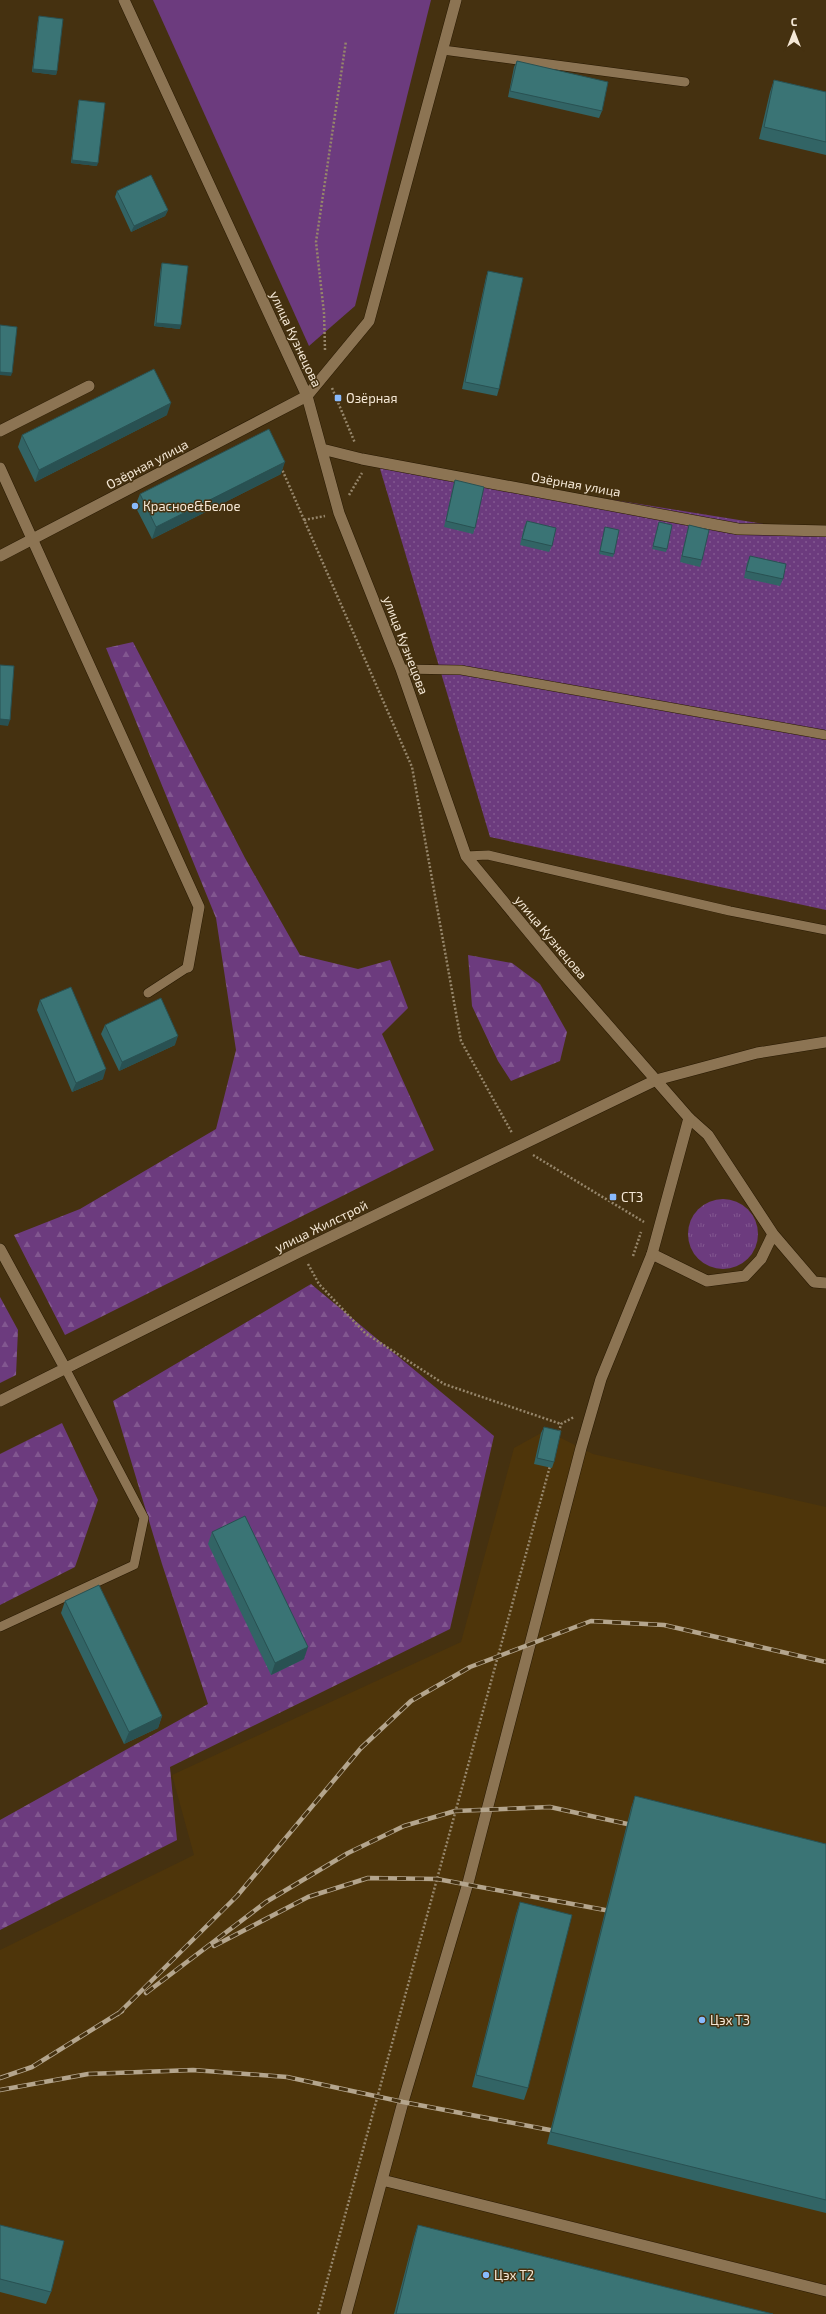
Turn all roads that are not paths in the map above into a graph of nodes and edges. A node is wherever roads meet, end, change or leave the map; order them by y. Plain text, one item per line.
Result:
1 (124, 0) edge
2 (456, 0) edge
3 (443, 50) junction
4 (685, 82) dead end
5 (89, 386) dead end
6 (307, 396) junction
7 (0, 431) edge
8 (322, 449) junction
9 (0, 468) edge
10 (826, 531) edge
11 (33, 539) junction
12 (0, 556) edge
13 (401, 669) junction
14 (826, 735) edge
15 (466, 856) junction
16 (826, 930) edge
17 (148, 993) dead end
18 (826, 1042) edge
19 (656, 1080) junction
20 (689, 1118) junction
21 (772, 1234) junction
22 (0, 1248) edge
23 (652, 1254) junction
24 (826, 1282) edge
25 (65, 1368) junction
26 (0, 1401) edge
27 (0, 1627) edge
28 (382, 2180) junction
29 (826, 2291) edge
30 (346, 2314) edge

1 - 6 street, улица Кузнецова
2 - 3 street
3 - 4 lane
3 - 6 street
5 - 7 street
6 - 8 street, улица Кузнецова
6 - 11 street, Озёрная улица
8 - 10 street, Озёрная улица
8 - 13 street, улица Кузнецова
9 - 11 street
11 - 12 street, Озёрная улица
11 - 17 lane
13 - 14 lane
13 - 15 street, улица Кузнецова
15 - 16 lane
15 - 19 street, улица Кузнецова
18 - 19 street, улица Жилстрой
19 - 20 street, улица Кузнецова
19 - 25 street, улица Жилстрой
20 - 21 street, улица Кузнецова
20 - 23 street
21 - 23 street
21 - 24 street, улица Кузнецова
22 - 25 street
23 - 28 street
25 - 26 street, улица Жилстрой
25 - 27 lane
28 - 29 street
28 - 30 street

